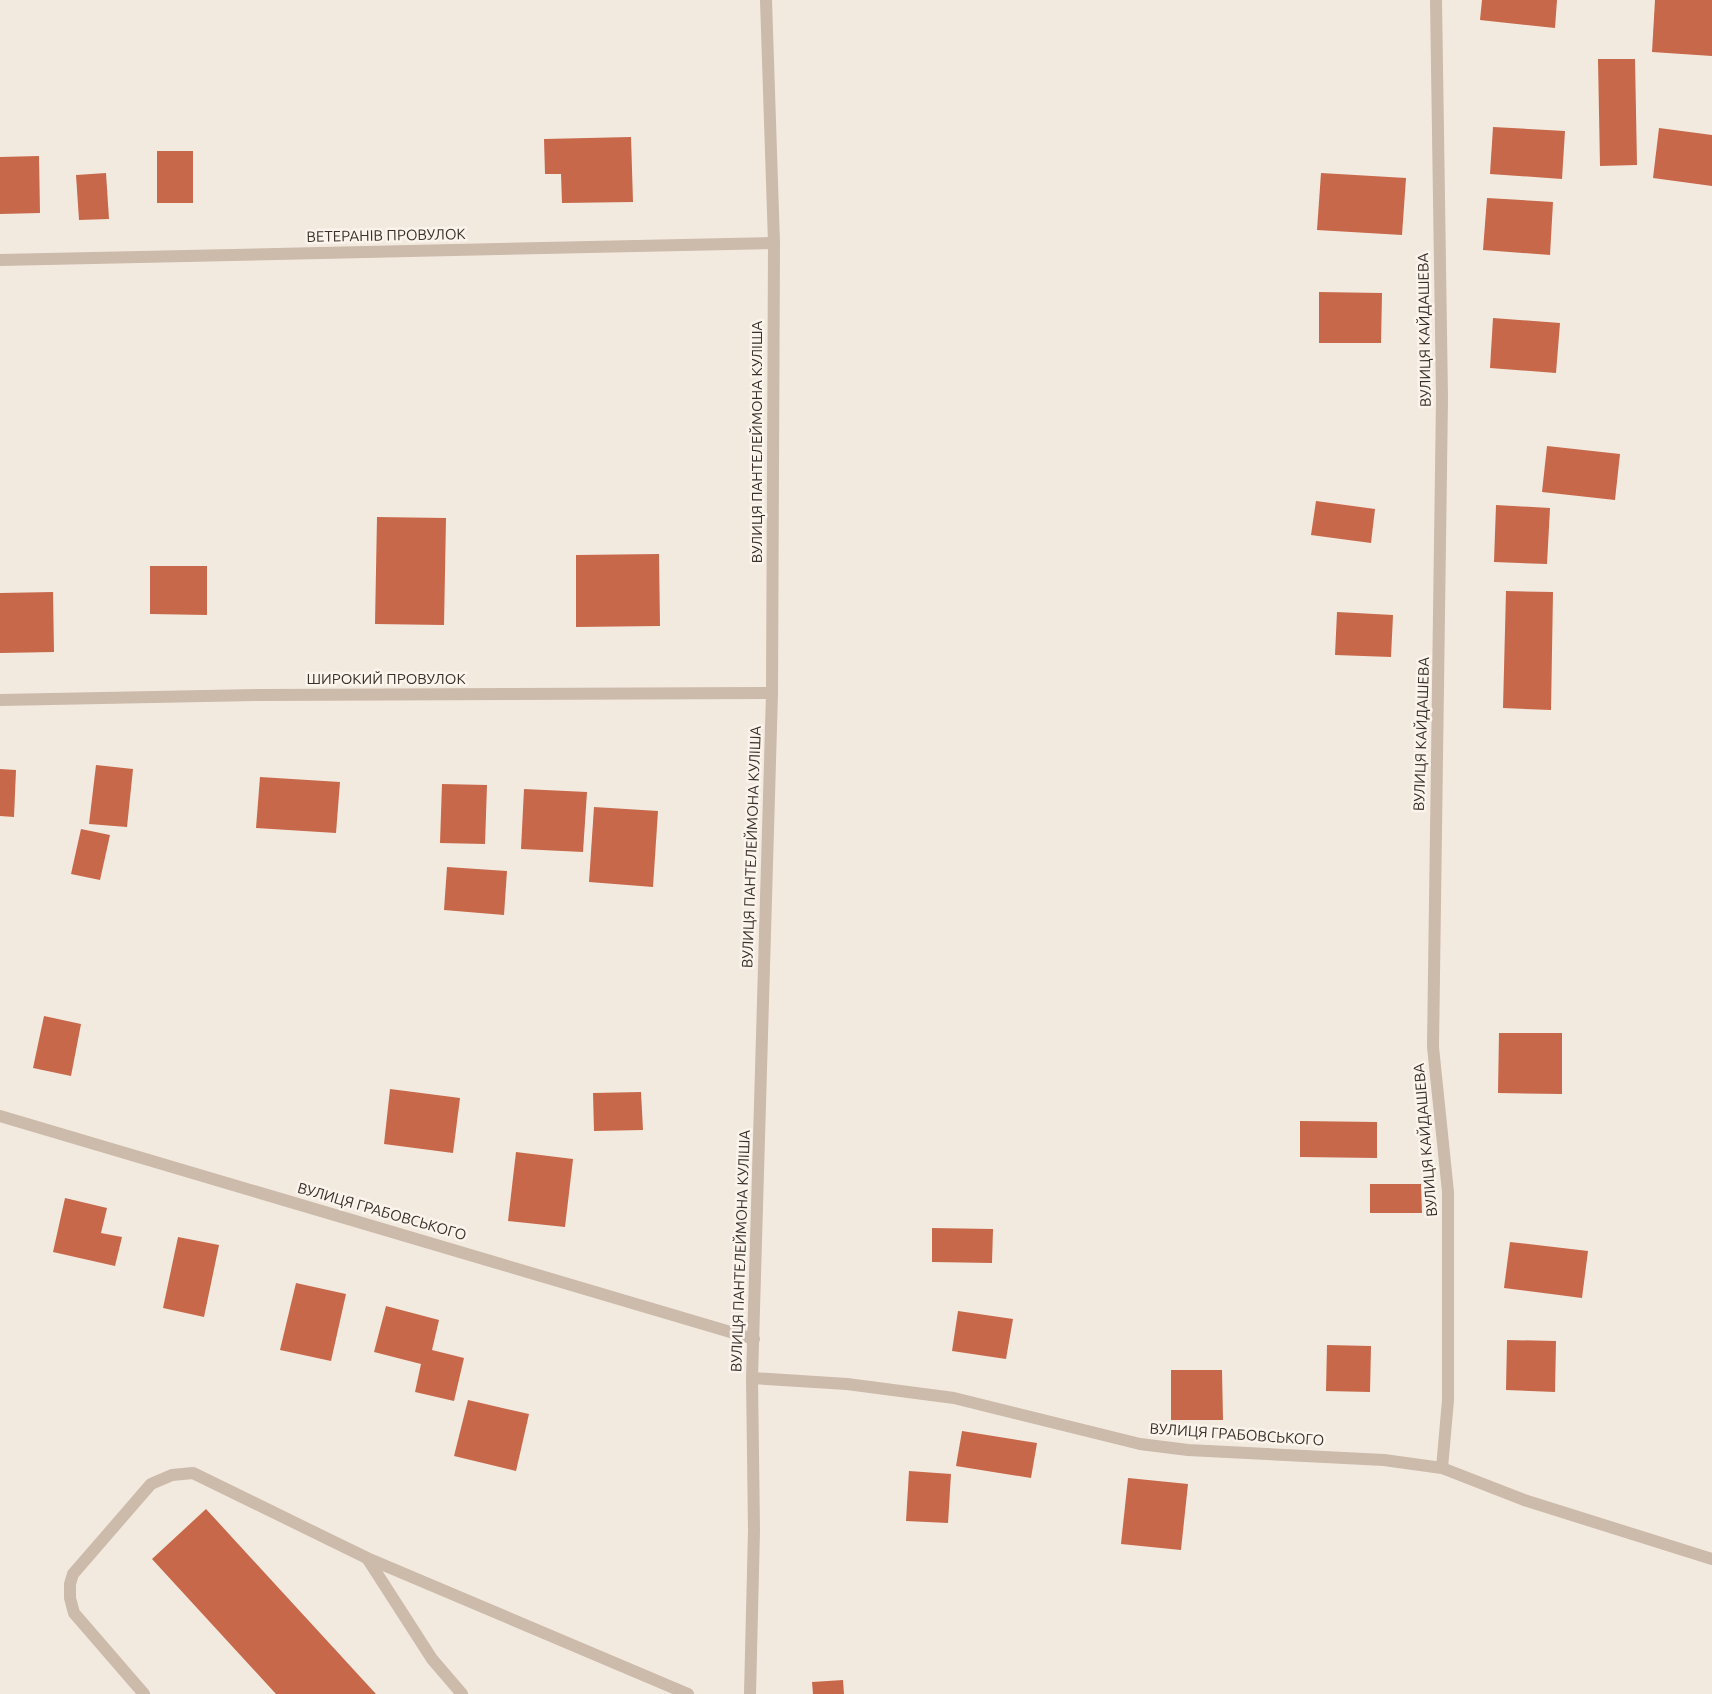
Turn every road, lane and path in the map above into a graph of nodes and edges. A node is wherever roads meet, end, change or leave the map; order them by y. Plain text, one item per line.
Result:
1 (766, 0) edge
2 (1436, 0) edge
3 (774, 243) junction
4 (0, 260) edge
5 (772, 693) junction
6 (0, 700) edge
7 (0, 1116) edge
8 (754, 1339) junction
9 (752, 1378) junction
10 (1442, 1468) junction
11 (367, 1558) junction
12 (1712, 1559) edge
13 (144, 1694) edge
14 (462, 1694) edge
15 (688, 1694) edge
16 (750, 1694) edge

1 - 3 street, ВУЛИЦЯ ПАНТЕЛЕЙМОНА КУЛІША
2 - 10 street, ВУЛИЦЯ КАЙДАШЕВА
3 - 4 street, ВЕТЕРАНІВ ПРОВУЛОК
3 - 5 street, ВУЛИЦЯ ПАНТЕЛЕЙМОНА КУЛІША
5 - 6 street, ШИРОКИЙ ПРОВУЛОК
5 - 8 street, ВУЛИЦЯ ПАНТЕЛЕЙМОНА КУЛІША
7 - 8 street, ВУЛИЦЯ ГРАБОВСЬКОГО
8 - 9 street, ВУЛИЦЯ ПАНТЕЛЕЙМОНА КУЛІША
9 - 10 street, ВУЛИЦЯ ГРАБОВСЬКОГО
9 - 16 street, ВУЛИЦЯ ПАНТЕЛЕЙМОНА КУЛІША
10 - 12 street, ВУЛИЦЯ ГРАБОВСЬКОГО
11 - 13 street
11 - 14 street
11 - 15 street

